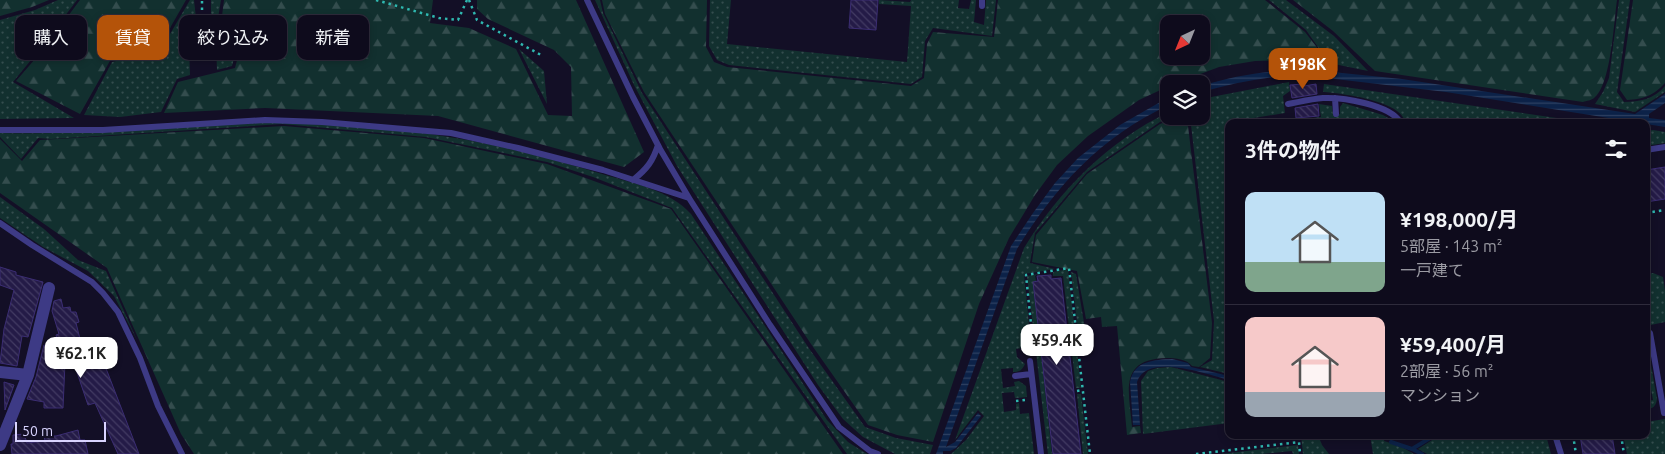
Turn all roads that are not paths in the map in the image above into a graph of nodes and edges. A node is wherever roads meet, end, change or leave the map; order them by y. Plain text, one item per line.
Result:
1 (587, 0) edge
2 (1335, 98) junction
3 (1288, 104) dead end
4 (1336, 114) dead end
5 (1399, 119) edge
6 (0, 130) edge
7 (658, 145) junction
8 (1665, 147) edge
9 (1650, 149) edge
10 (633, 180) junction
11 (689, 198) junction
12 (0, 222) edge
13 (49, 288) dead end
14 (1650, 333) dead end
15 (1032, 360) road end
16 (0, 372) edge
17 (1031, 374) junction
18 (28, 375) junction
19 (1015, 376) dead end
20 (1664, 413) dead end
21 (1557, 439) edge
22 (0, 445) edge
23 (182, 454) edge
24 (878, 454) edge
25 (1041, 454) edge
26 (1561, 454) edge

1 - 7 lane
2 - 3 lane
2 - 4 lane
2 - 5 lane
6 - 10 lane
7 - 10 lane
7 - 11 lane
8 - 9 lane
10 - 11 lane
11 - 24 lane
12 - 23 lane
13 - 18 street
14 - 20 lane
15 - 17 lane
16 - 18 street
17 - 19 lane
17 - 25 lane
18 - 22 street
21 - 26 lane

